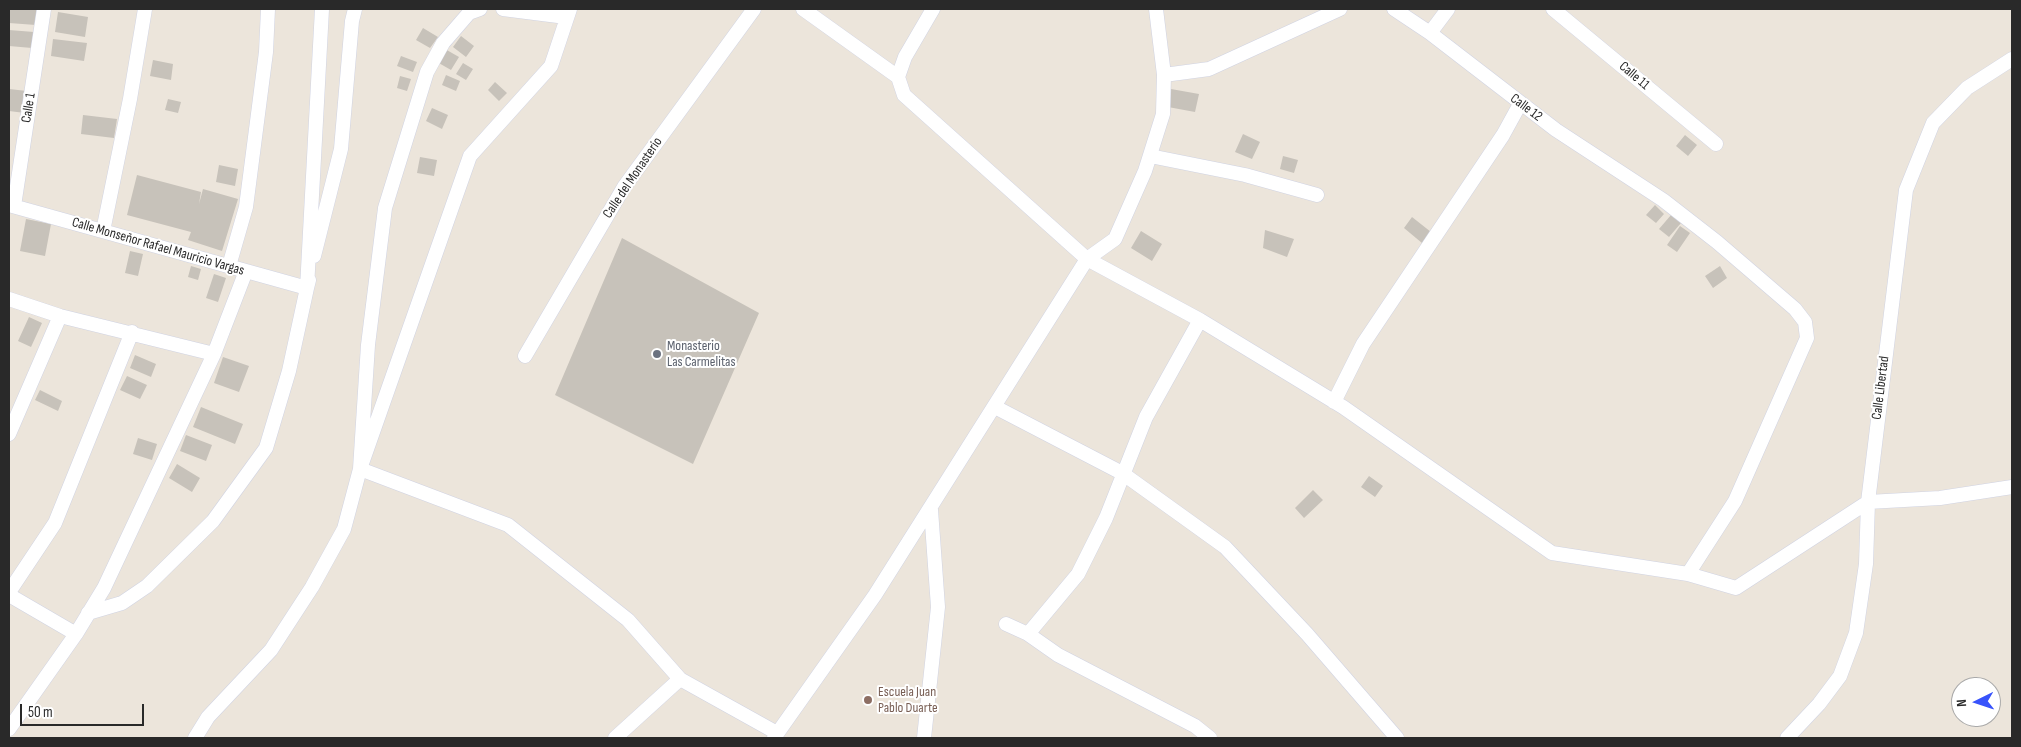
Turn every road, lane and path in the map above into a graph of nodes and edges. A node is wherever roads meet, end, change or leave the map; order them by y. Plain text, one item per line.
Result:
1 (44, 9) edge
2 (145, 9) edge
3 (268, 9) edge
4 (322, 9) edge
5 (355, 9) edge
6 (480, 9) edge
7 (503, 9) edge
8 (754, 9) edge
9 (803, 9) edge
10 (933, 9) edge
11 (1156, 9) edge
12 (1340, 9) edge
13 (1394, 9) edge
14 (1448, 9) edge
15 (1554, 9) edge
16 (568, 13) edge
17 (1430, 33) junction
18 (2012, 59) edge
19 (1164, 75) junction
20 (898, 78) junction
21 (1520, 104) junction
22 (1716, 144) dead end
23 (1150, 156) junction
24 (1316, 195) dead end
25 (12, 206) edge
26 (103, 231) junction
27 (1087, 259) junction
28 (228, 266) junction
29 (246, 272) junction
30 (306, 288) junction
31 (9, 299) edge
32 (60, 316) junction
33 (1200, 320) junction
34 (132, 332) junction
35 (214, 354) junction
36 (525, 356) dead end
37 (1334, 402) junction
38 (995, 407) junction
39 (9, 434) edge
40 (360, 469) junction
41 (1122, 473) junction
42 (2012, 487) edge
43 (1868, 502) junction
44 (931, 510) junction
45 (1688, 574) junction
46 (9, 594) edge
47 (88, 613) junction
48 (1006, 624) dead end
49 (76, 634) junction
50 (1028, 634) junction
51 (680, 679) junction
52 (9, 729) edge
53 (775, 736) edge
54 (195, 738) edge
55 (615, 738) edge
56 (924, 738) edge
57 (1210, 738) edge
58 (1397, 738) edge
59 (1787, 738) edge

1 - 25 street, Calle 1
2 - 26 street
3 - 28 street
4 - 30 street
5 - 30 street
6 - 40 street
7 - 16 street
8 - 36 street, Calle del Monasterio
9 - 20 street
10 - 20 street
11 - 19 street
12 - 19 street
13 - 17 street, Calle 12
14 - 17 street
15 - 22 street, Calle 11
16 - 40 street
17 - 21 street, Calle 12
18 - 43 street, Calle Libertad
19 - 23 street
20 - 27 street
21 - 37 street
21 - 45 street, Calle 12
23 - 24 street
23 - 27 street
25 - 26 street, Calle Monseñor Rafael Mauricio Vargas
26 - 28 street, Calle Monseñor Rafael Mauricio Vargas
27 - 33 street
27 - 38 street
28 - 29 street, Calle Monseñor Rafael Mauricio Vargas
29 - 30 street, Calle Monseñor Rafael Mauricio Vargas
29 - 35 street
30 - 47 street
31 - 32 street
32 - 34 street
32 - 39 street
33 - 37 street
33 - 41 street
34 - 35 street
34 - 46 street
35 - 47 street
37 - 45 street
38 - 41 street
38 - 44 street
40 - 51 street
40 - 54 street
41 - 50 street
41 - 58 street
42 - 43 street
43 - 45 street
43 - 59 street, Calle Libertad
44 - 53 street
44 - 56 street
46 - 49 street
47 - 49 street
48 - 50 street
49 - 52 street
50 - 57 street
51 - 53 street
51 - 55 street

